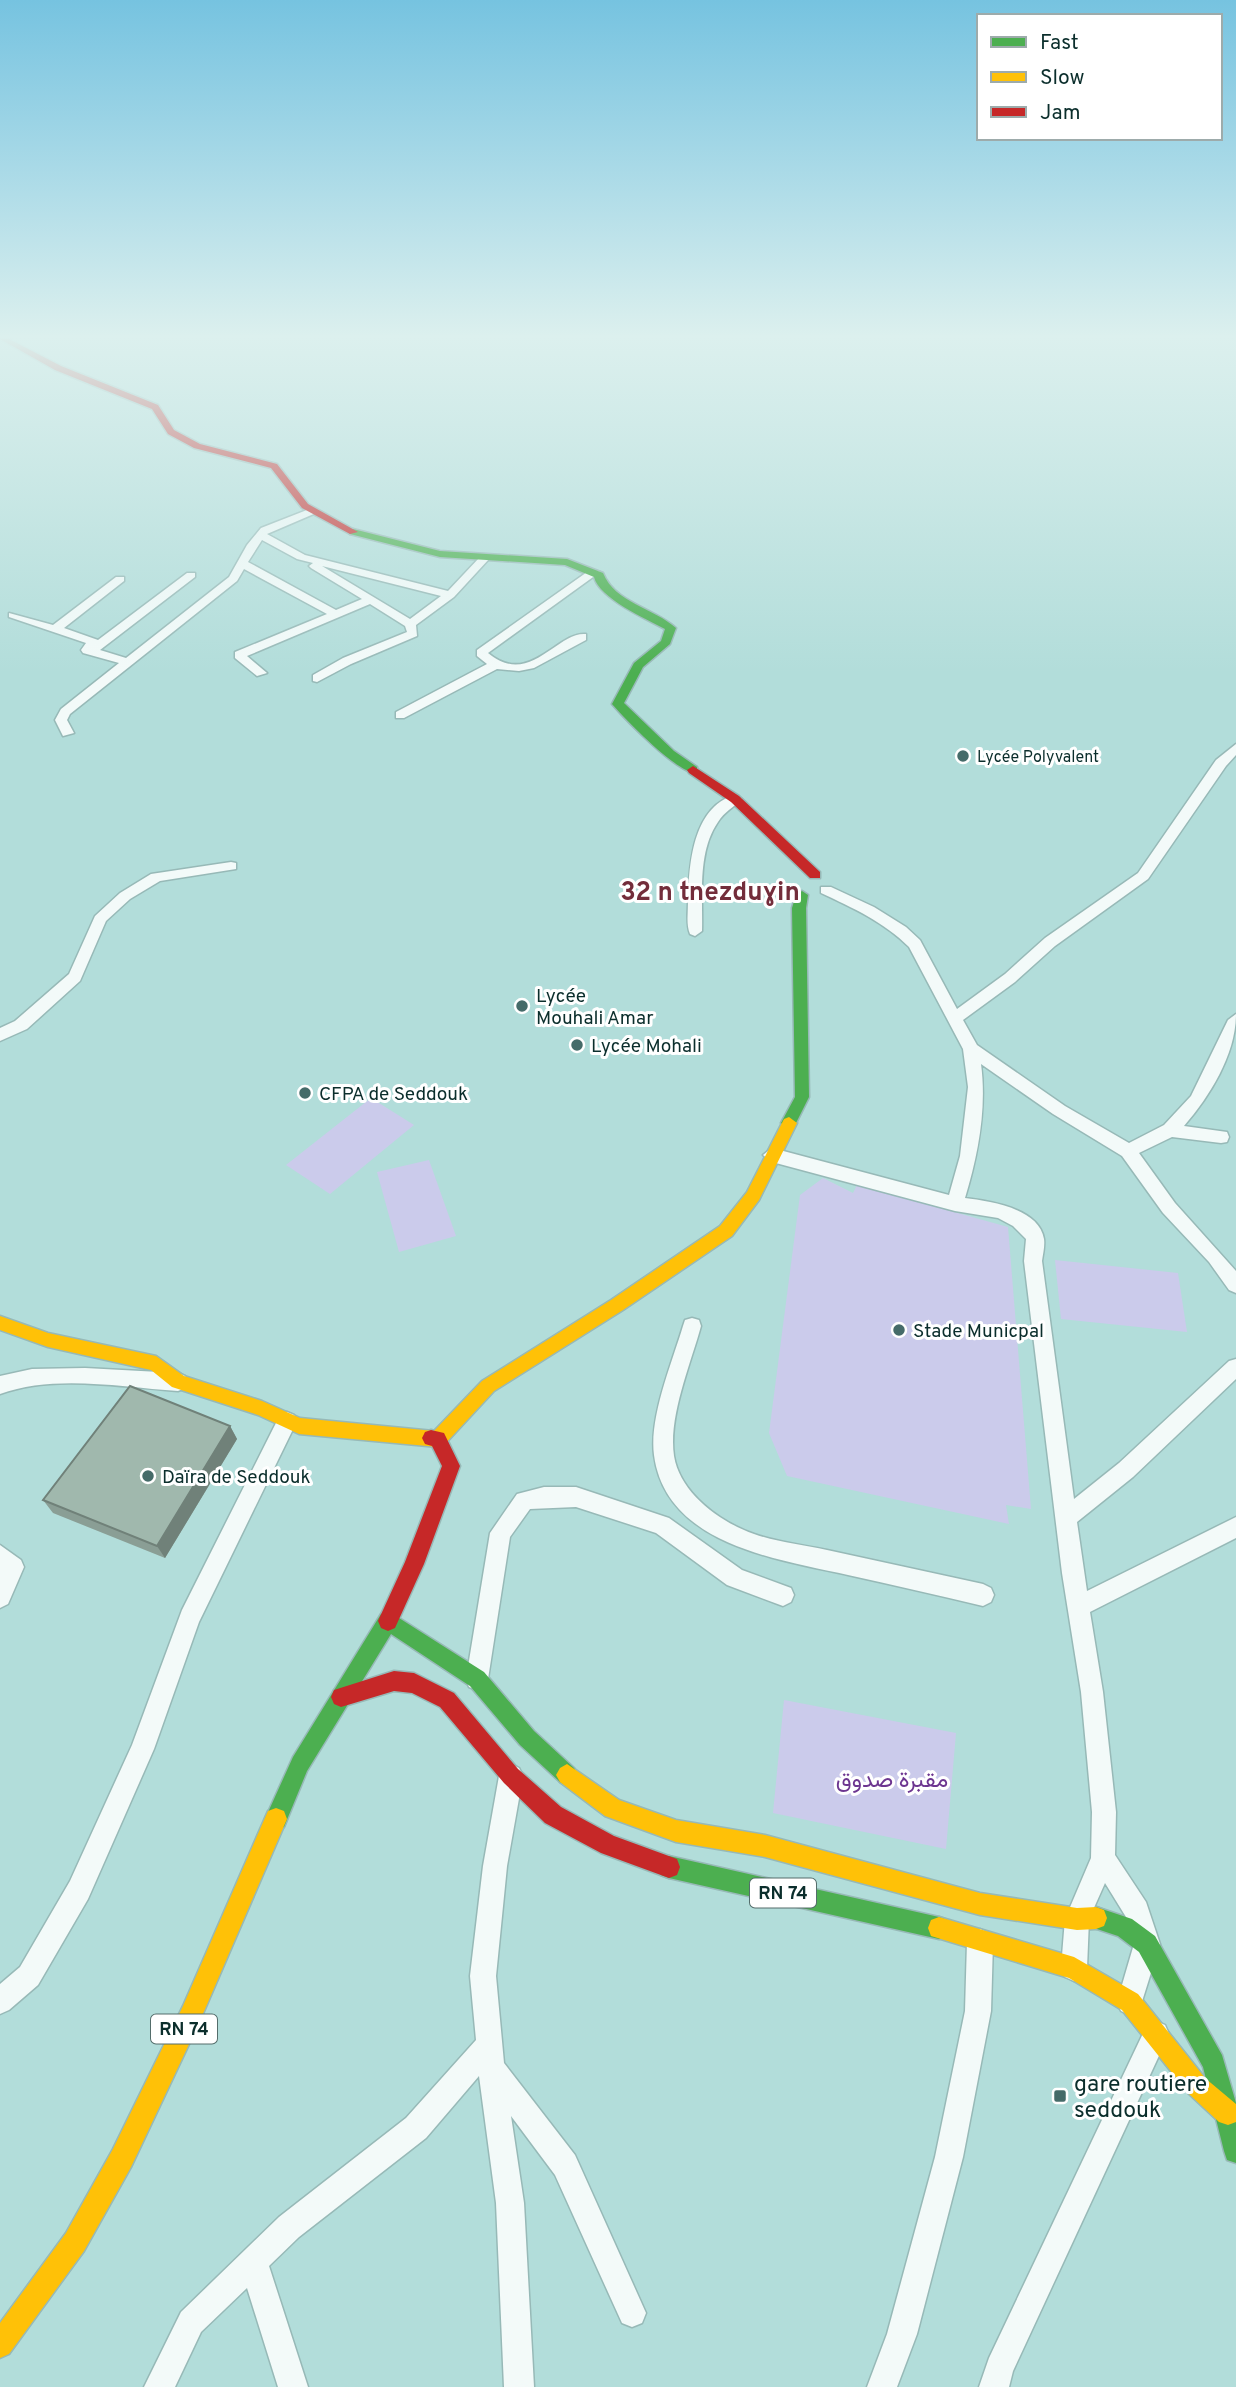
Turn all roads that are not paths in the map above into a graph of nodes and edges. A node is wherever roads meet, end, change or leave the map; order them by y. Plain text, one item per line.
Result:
1 (214, 450) edge
2 (312, 511) junction
3 (260, 535) junction
4 (302, 557) junction
5 (484, 559) junction
6 (241, 564) junction
7 (594, 572) junction
8 (191, 575) dead end
9 (120, 579) dead end
10 (450, 595) junction
11 (372, 599) junction
12 (13, 615) dead end
13 (337, 615) junction
14 (410, 624) junction
15 (55, 629) junction
16 (582, 637) dead end
17 (91, 652) junction
18 (127, 662) junction
19 (495, 665) junction
20 (261, 673) dead end
21 (317, 678) dead end
22 (400, 715) dead end
23 (68, 733) dead end
24 (1236, 748) edge
25 (735, 799) junction
26 (231, 866) dead end
27 (798, 870) junction
28 (821, 883) junction
29 (802, 895) junction
30 (695, 931) dead end
31 (954, 1019) junction
32 (1236, 1020) edge
33 (0, 1035) edge
34 (971, 1049) junction
35 (1170, 1130) junction
36 (1221, 1137) dead end
37 (1128, 1151) junction
38 (772, 1155) junction
39 (954, 1204) junction
40 (1236, 1285) edge
41 (0, 1323) edge
42 (692, 1326) dead end
43 (1236, 1367) edge
44 (178, 1382) junction
45 (0, 1385) edge
46 (287, 1421) junction
47 (438, 1439) junction
48 (1066, 1518) junction
49 (1236, 1527) edge
50 (715, 1528) junction
51 (0, 1555) edge
52 (707, 1558) junction
53 (783, 1595) dead end
54 (983, 1595) dead end
55 (0, 1597) edge
56 (1078, 1607) junction
57 (388, 1621) junction
58 (477, 1679) junction
59 (341, 1697) junction
60 (511, 1776) junction
61 (1103, 1858) junction
62 (1077, 1919) junction
63 (980, 1942) junction
64 (1147, 1944) junction
65 (1074, 1968) junction
66 (0, 2001) edge
67 (1130, 2002) junction
68 (1156, 2034) junction
69 (490, 2057) junction
70 (1232, 2110) edge
71 (1236, 2151) edge
72 (253, 2261) junction
73 (632, 2313) dead end
74 (0, 2345) edge
75 (159, 2387) edge
76 (293, 2387) edge
77 (519, 2387) edge
78 (882, 2387) edge
79 (994, 2387) edge

1 - 2 street
2 - 3 street
2 - 5 street
3 - 4 street
3 - 6 street
4 - 10 street
4 - 11 street
5 - 7 street
5 - 10 street
6 - 13 street
6 - 18 street
7 - 19 street
7 - 25 street
8 - 17 street
9 - 15 street
10 - 14 street
11 - 13 street
11 - 14 street
12 - 15 street
13 - 20 street
14 - 21 street
15 - 17 street
16 - 19 street
17 - 18 street
18 - 23 street
19 - 22 street
24 - 31 street
25 - 27 street
25 - 30 street
26 - 33 street
27 - 28 street
27 - 29 street
28 - 29 street
28 - 31 street
29 - 38 street
31 - 34 street
32 - 35 street
34 - 37 street
34 - 39 street
35 - 36 street
35 - 37 street
37 - 40 street
38 - 39 street
38 - 47 street
39 - 48 street
41 - 44 street
42 - 50 street
43 - 48 street
44 - 45 street
44 - 46 street
46 - 47 street
46 - 66 street
47 - 57 street
48 - 56 street
49 - 56 street
50 - 52 street
50 - 54 street
51 - 55 street
52 - 53 street
52 - 58 street
56 - 61 street
57 - 58 street, RN 74
57 - 59 street, RN 74
58 - 62 street, RN 74
59 - 60 street, RN 74
59 - 74 street, RN 74
60 - 63 street, RN 74
60 - 69 street
61 - 62 street
61 - 64 street
62 - 64 street, RN 74
62 - 65 street
63 - 65 street, RN 74
63 - 78 street
64 - 67 street
64 - 70 street, RN 74
65 - 67 street, RN 74
67 - 68 street, RN 74
68 - 70 street, RN 74
68 - 79 street
69 - 72 street
69 - 73 street
69 - 77 street
70 - 71 street, RN 74
72 - 75 street
72 - 76 street

